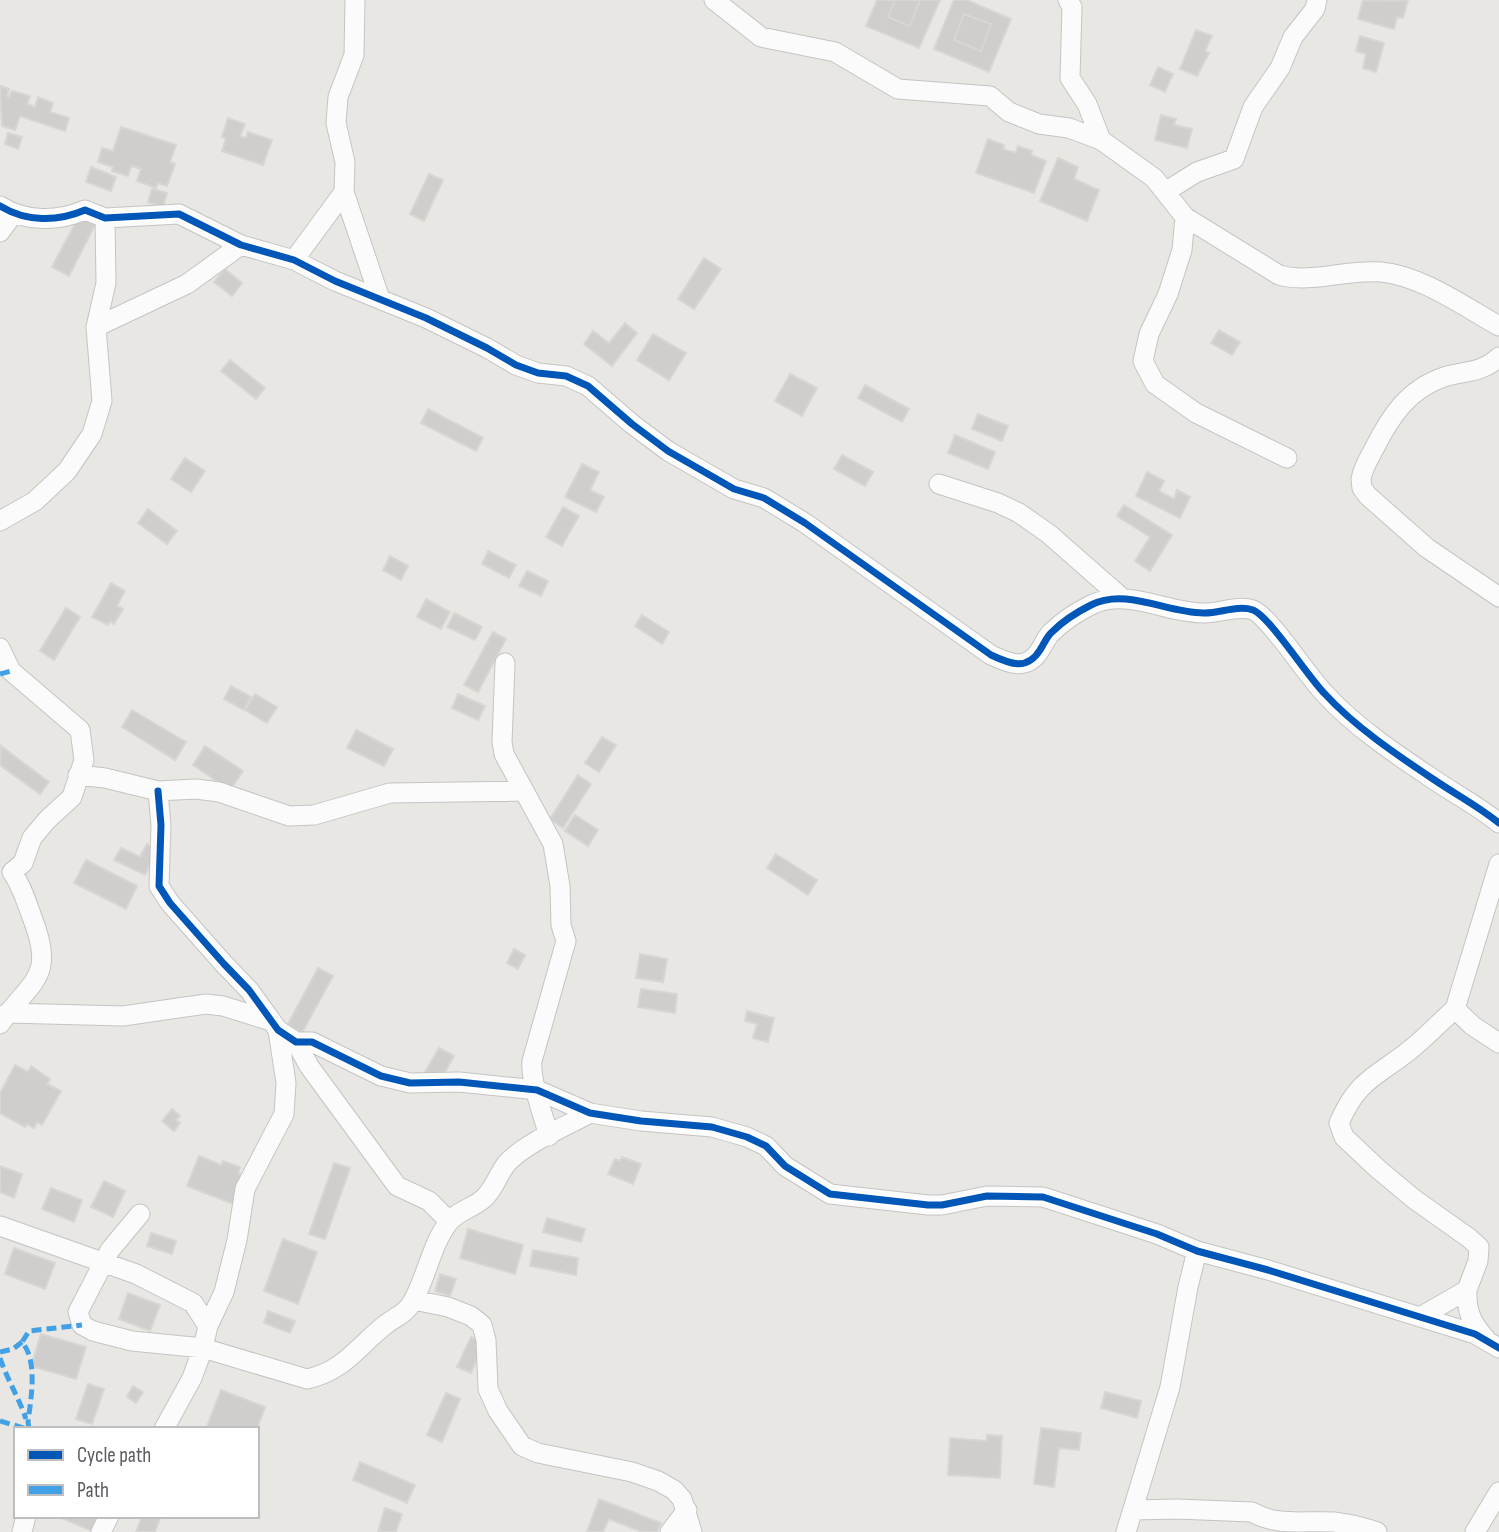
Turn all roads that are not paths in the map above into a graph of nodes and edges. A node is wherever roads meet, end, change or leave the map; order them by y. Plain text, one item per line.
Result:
1 (355, 0) edge
2 (714, 0) edge
3 (1068, 0) edge
4 (1317, 0) edge
5 (1101, 140) junction
6 (344, 192) junction
7 (1166, 192) junction
8 (6, 210) edge
9 (1185, 217) junction
10 (105, 218) junction
11 (0, 232) edge
12 (241, 245) junction
13 (294, 260) junction
14 (380, 299) junction
15 (1499, 326) edge
16 (96, 327) junction
17 (1499, 357) edge
18 (1287, 458) dead end
19 (939, 484) dead end
20 (0, 522) edge
21 (1499, 597) edge
22 (1123, 599) junction
23 (0, 648) edge
24 (505, 663) dead end
25 (78, 775) junction
26 (158, 791) junction
27 (523, 791) junction
28 (1499, 823) edge
29 (1499, 864) edge
30 (1455, 1009) junction
31 (4, 1018) edge
32 (274, 1025) junction
33 (296, 1042) junction
34 (1499, 1043) edge
35 (537, 1090) junction
36 (590, 1113) junction
37 (549, 1136) junction
38 (140, 1214) dead end
39 (449, 1221) junction
40 (0, 1226) edge
41 (1197, 1251) junction
42 (103, 1263) junction
43 (1467, 1290) junction
44 (414, 1300) junction
45 (1420, 1317) junction
46 (208, 1326) junction
47 (1494, 1345) edge
48 (203, 1348) junction
49 (165, 1427) edge
50 (1499, 1492) edge
51 (687, 1510) junction
52 (1133, 1510) junction
53 (670, 1532) edge
54 (692, 1532) edge
55 (1126, 1532) edge
56 (1377, 1532) edge
57 (1475, 1532) edge

1 - 6 street
2 - 5 street
3 - 5 street
4 - 7 street
5 - 7 street
6 - 13 street
6 - 14 street
7 - 9 street
8 - 10 street
8 - 11 street
9 - 15 street
9 - 18 street
10 - 12 street
10 - 16 street
12 - 13 street
12 - 16 street
13 - 14 street
14 - 22 street
16 - 20 street
17 - 21 street
19 - 22 street
22 - 28 street
23 - 25 street
24 - 27 street
25 - 26 street
25 - 31 street
26 - 27 street
26 - 32 street
27 - 35 street
29 - 30 street
30 - 34 street
30 - 43 street
31 - 32 street
32 - 33 street
32 - 46 street
33 - 35 street
33 - 39 street
35 - 36 street
35 - 37 street
36 - 37 street
36 - 41 street
37 - 39 street
38 - 42 street
39 - 44 street
40 - 42 street
41 - 45 street
41 - 52 street
42 - 46 street
42 - 48 street
43 - 45 street
43 - 47 street
44 - 48 street
44 - 51 street
45 - 47 street
46 - 48 street
48 - 49 street
50 - 57 street
51 - 53 street
51 - 54 street
52 - 55 street
52 - 56 street

